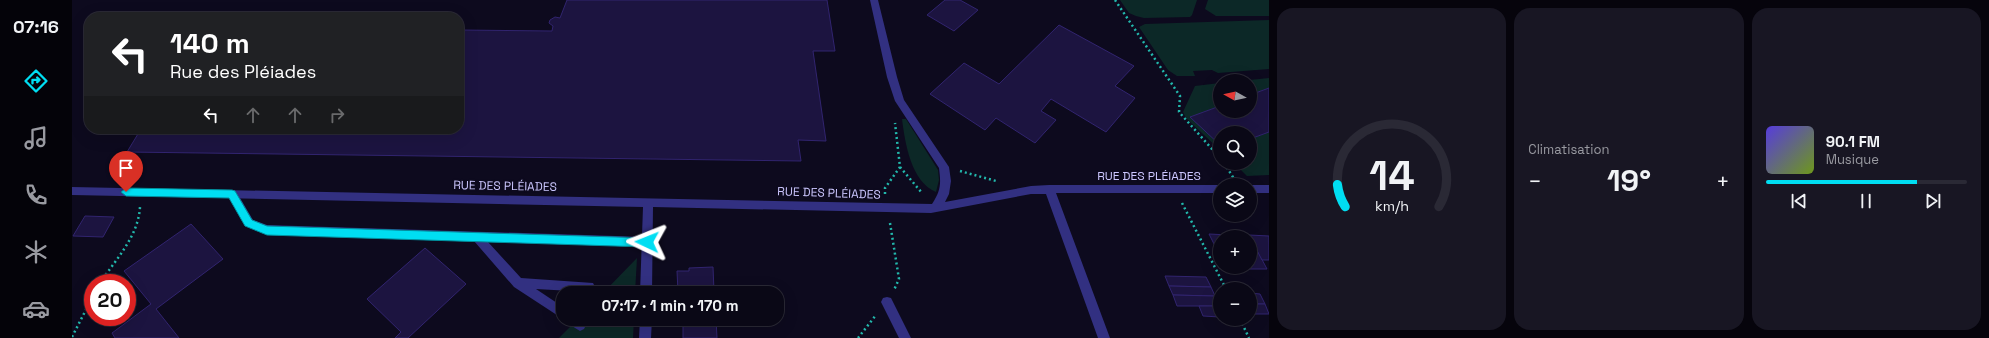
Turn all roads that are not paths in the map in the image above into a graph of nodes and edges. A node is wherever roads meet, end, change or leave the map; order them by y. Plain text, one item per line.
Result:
1 (874, 0) edge
2 (1049, 189) junction
3 (1213, 189) edge
4 (1257, 189) edge
5 (1269, 189) edge
6 (72, 191) edge
7 (232, 194) junction
8 (648, 202) junction
9 (933, 208) junction
10 (477, 237) junction
11 (647, 242) junction
12 (518, 283) junction
13 (571, 286) edge
14 (646, 286) edge
15 (887, 302) road end
16 (556, 309) edge
17 (646, 326) edge
18 (645, 338) edge
19 (905, 338) edge
20 (1104, 338) edge

1 - 9 street
2 - 3 street, RUE DES PLÉIADES
2 - 9 street, RUE DES PLÉIADES
2 - 20 street
4 - 5 street
6 - 7 street, RUE DES PLÉIADES
7 - 8 street, RUE DES PLÉIADES
7 - 10 street
8 - 9 street, RUE DES PLÉIADES
8 - 11 street
10 - 11 street
10 - 12 street
11 - 14 street
12 - 13 street
12 - 16 street
15 - 19 street
17 - 18 street

